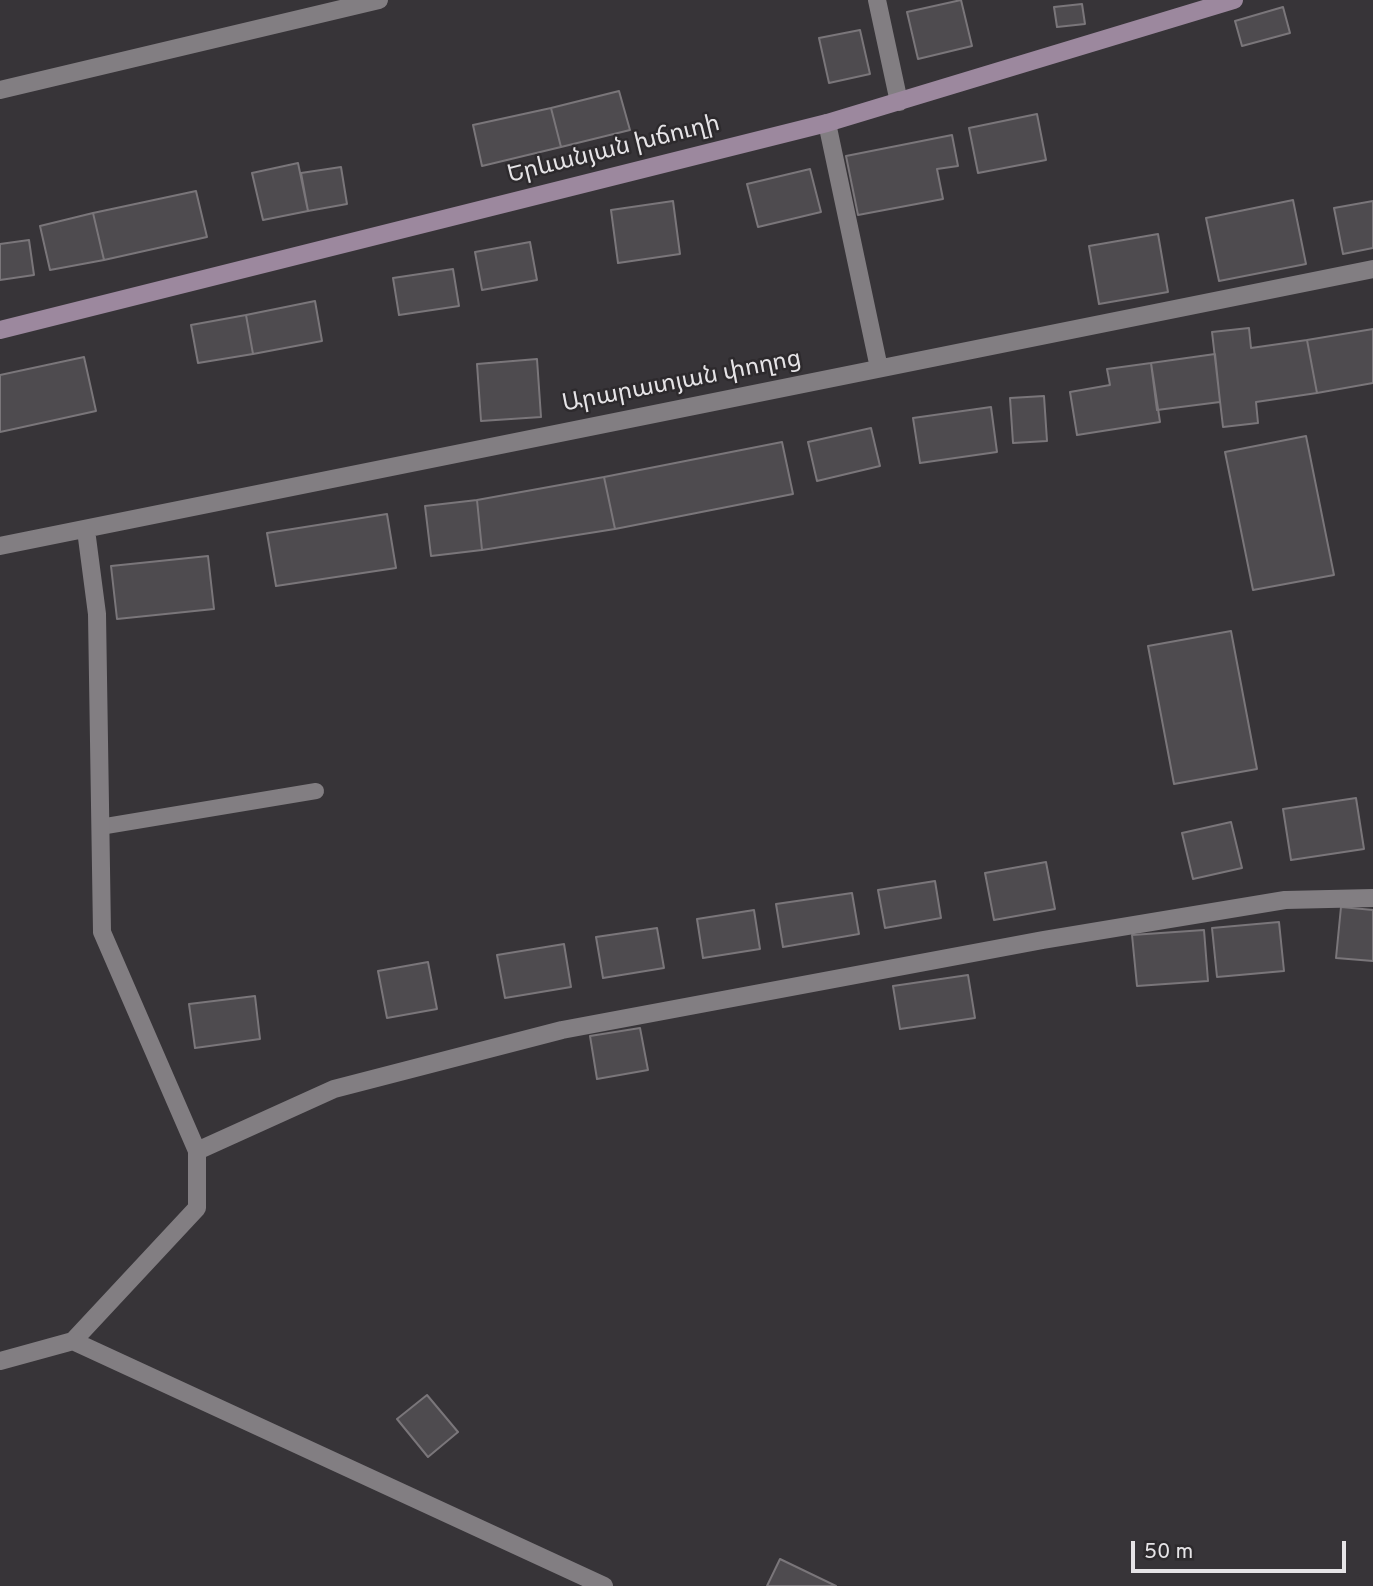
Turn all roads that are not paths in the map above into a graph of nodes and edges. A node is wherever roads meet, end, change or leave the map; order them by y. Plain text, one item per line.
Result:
1 (379, 0) edge
2 (877, 0) edge
3 (1234, 0) edge
4 (0, 90) edge
5 (899, 103) junction
6 (827, 123) junction
7 (1373, 269) edge
8 (0, 330) edge
9 (879, 368) junction
10 (86, 530) junction
11 (0, 545) edge
12 (316, 791) dead end
13 (100, 827) junction
14 (1373, 898) edge
15 (197, 1151) junction
16 (73, 1341) junction
17 (0, 1361) edge
18 (604, 1586) edge

1 - 4 street
2 - 5 street
3 - 5 main road, Երևանյան խճուղի
5 - 6 main road, Երևանյան խճուղի
6 - 8 main road, Երևանյան խճուղի
6 - 9 street
7 - 9 street, Արարատյան փողոց
9 - 10 street, Արարատյան փողոց
10 - 11 street, Արարատյան փողոց
10 - 13 street
12 - 13 lane
13 - 15 street
14 - 15 street
15 - 16 street
16 - 17 street
16 - 18 street

